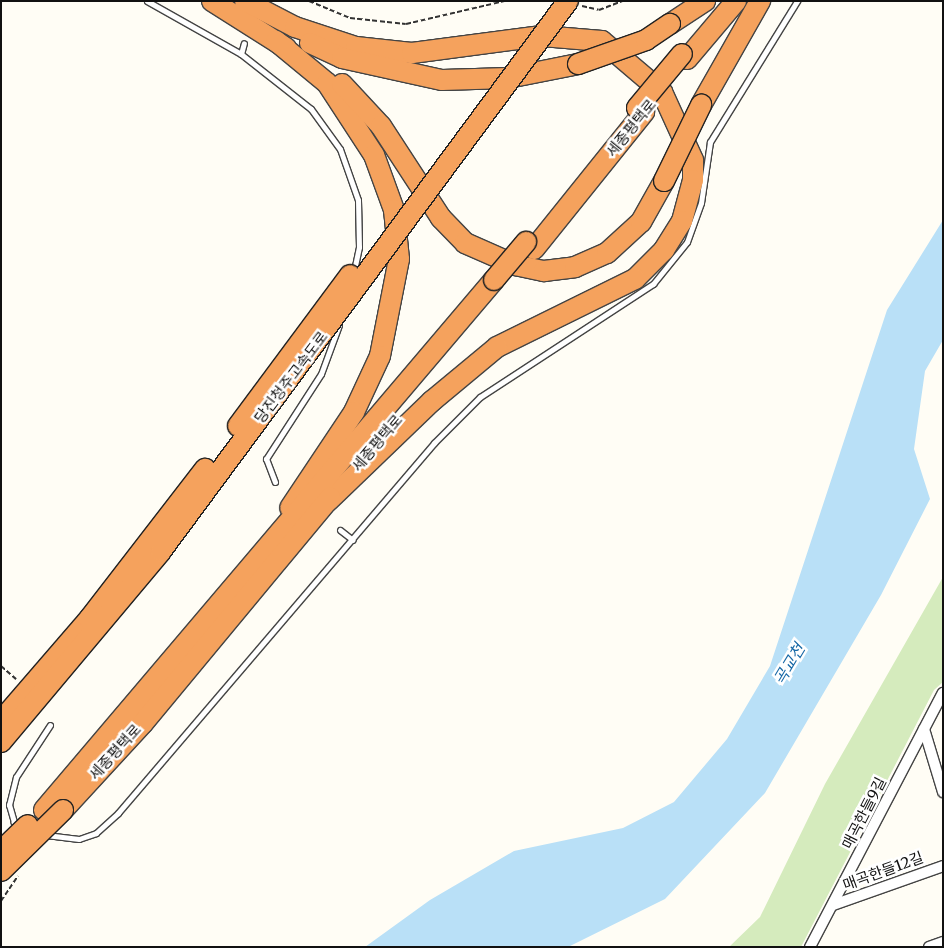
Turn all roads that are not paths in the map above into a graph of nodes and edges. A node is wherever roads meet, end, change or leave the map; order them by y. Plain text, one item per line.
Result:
1 (147, 1) edge
2 (212, 1) edge
3 (238, 1) edge
4 (245, 1) edge
5 (552, 1) edge
6 (705, 1) edge
7 (726, 1) edge
8 (736, 1) edge
9 (760, 1) edge
10 (797, 1) edge
11 (570, 2) edge
12 (276, 41) junction
13 (244, 43) dead end
14 (240, 54) junction
15 (685, 56) junction
16 (499, 283) junction
17 (275, 482) dead end
18 (329, 500) junction
19 (340, 530) dead end
20 (354, 540) junction
21 (253, 565) junction
22 (943, 693) edge
23 (1, 721) edge
24 (50, 724) dead end
25 (924, 730) junction
26 (1, 742) edge
27 (943, 792) edge
28 (54, 810) junction
29 (1, 851) edge
30 (943, 866) edge
31 (1, 871) edge
32 (833, 905) junction
33 (943, 942) edge
34 (810, 947) edge
35 (929, 947) edge

1 - 14 lane
2 - 12 highway
3 - 6 highway, bridge
4 - 18 highway
5 - 23 highway, 당진청주고속도로, bridge
7 - 15 highway, 세종평택로
8 - 15 highway, 세종평택로
9 - 12 highway, bridge
10 - 20 lane
11 - 26 highway, 당진청주고속도로, bridge
12 - 21 highway
13 - 14 lane
14 - 17 lane
15 - 16 highway, 세종평택로, bridge
16 - 18 highway, 세종평택로
16 - 21 highway, 세종평택로
18 - 28 highway, 세종평택로
19 - 20 lane
20 - 24 lane
21 - 28 highway, 세종평택로
22 - 25 street, 매곡한들9길
25 - 27 street
25 - 32 street, 매곡한들9길
28 - 29 highway, 세종평택로, bridge
28 - 31 highway, 세종평택로, bridge
30 - 32 street, 매곡한들12길
32 - 34 street, 매곡한들9길
33 - 35 street

